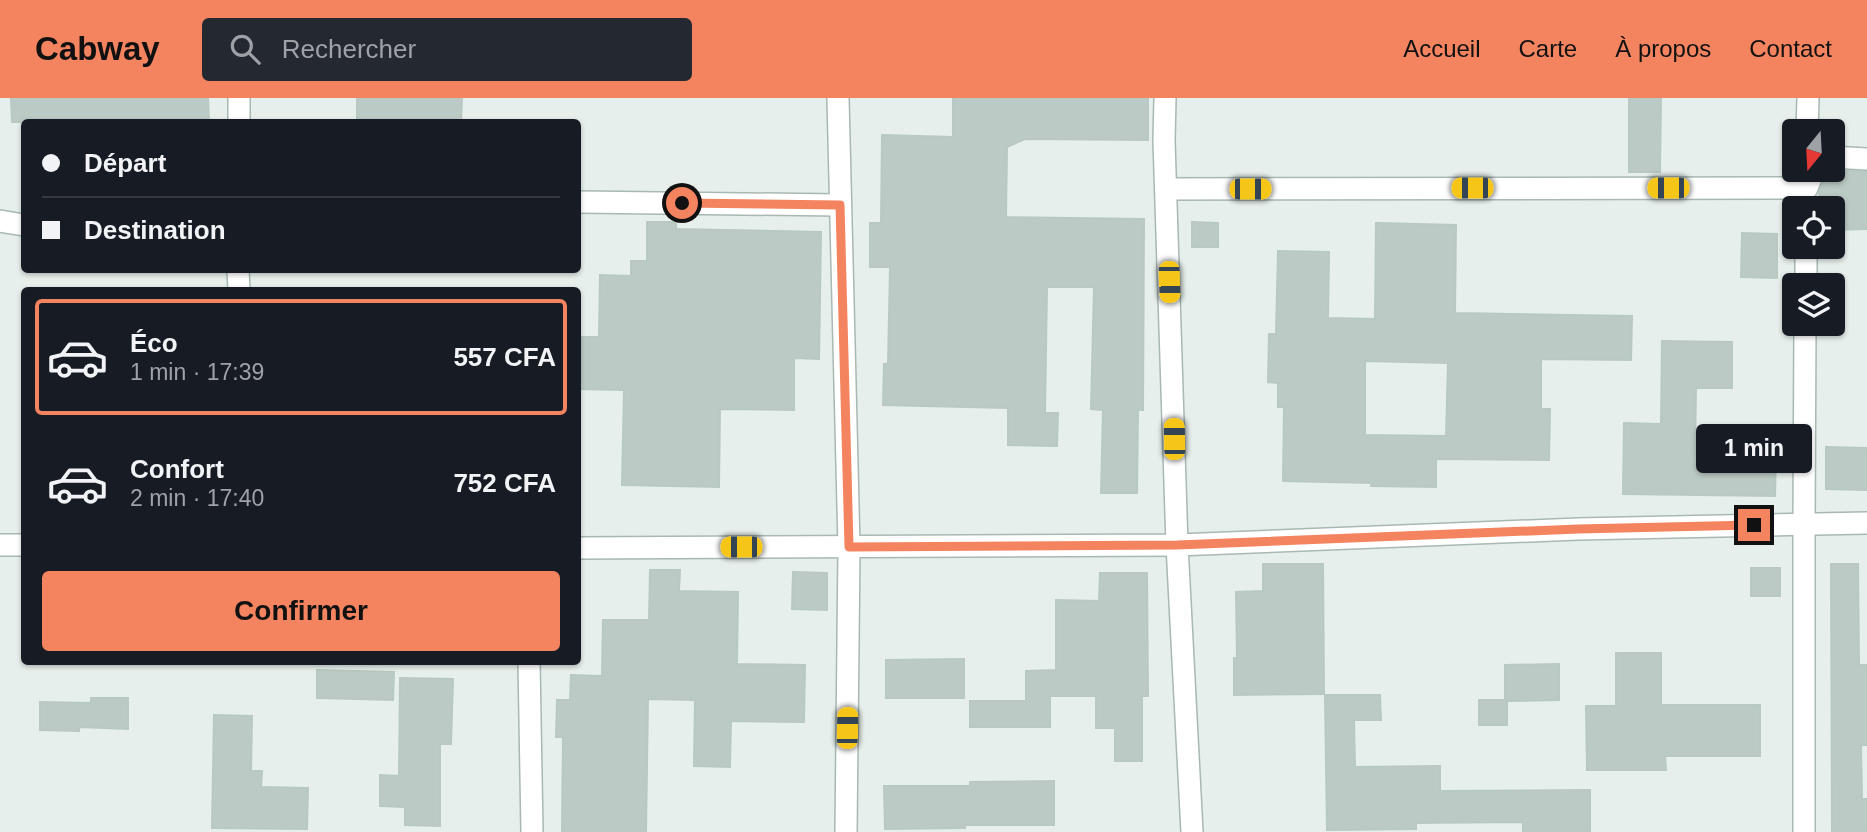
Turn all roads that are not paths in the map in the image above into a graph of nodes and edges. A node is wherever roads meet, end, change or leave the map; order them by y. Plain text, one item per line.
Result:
1 (239, 98) edge
2 (838, 98) edge
3 (1165, 98) edge
4 (1808, 98) edge
5 (239, 119) edge
6 (1807, 119) edge
7 (1845, 158) edge
8 (1867, 159) edge
9 (1809, 184) edge
10 (1166, 189) junction
11 (581, 202) edge
12 (840, 205) junction
13 (0, 221) edge
14 (21, 224) edge
15 (1805, 336) edge
16 (1867, 523) edge
17 (1804, 524) junction
18 (0, 545) edge
19 (21, 545) edge
20 (1177, 545) junction
21 (849, 547) junction
22 (581, 548) edge
23 (529, 665) edge
24 (532, 832) edge
25 (846, 832) edge
26 (1192, 832) edge
27 (1804, 832) edge

1 - 5 street
2 - 12 street
3 - 10 street
4 - 6 street
7 - 8 street
9 - 10 street
10 - 20 street
11 - 12 street
12 - 21 street
13 - 14 street
15 - 17 street
16 - 17 street
17 - 20 street
17 - 27 street
18 - 19 street
20 - 21 street
20 - 26 street
21 - 22 street
21 - 25 street
23 - 24 street

